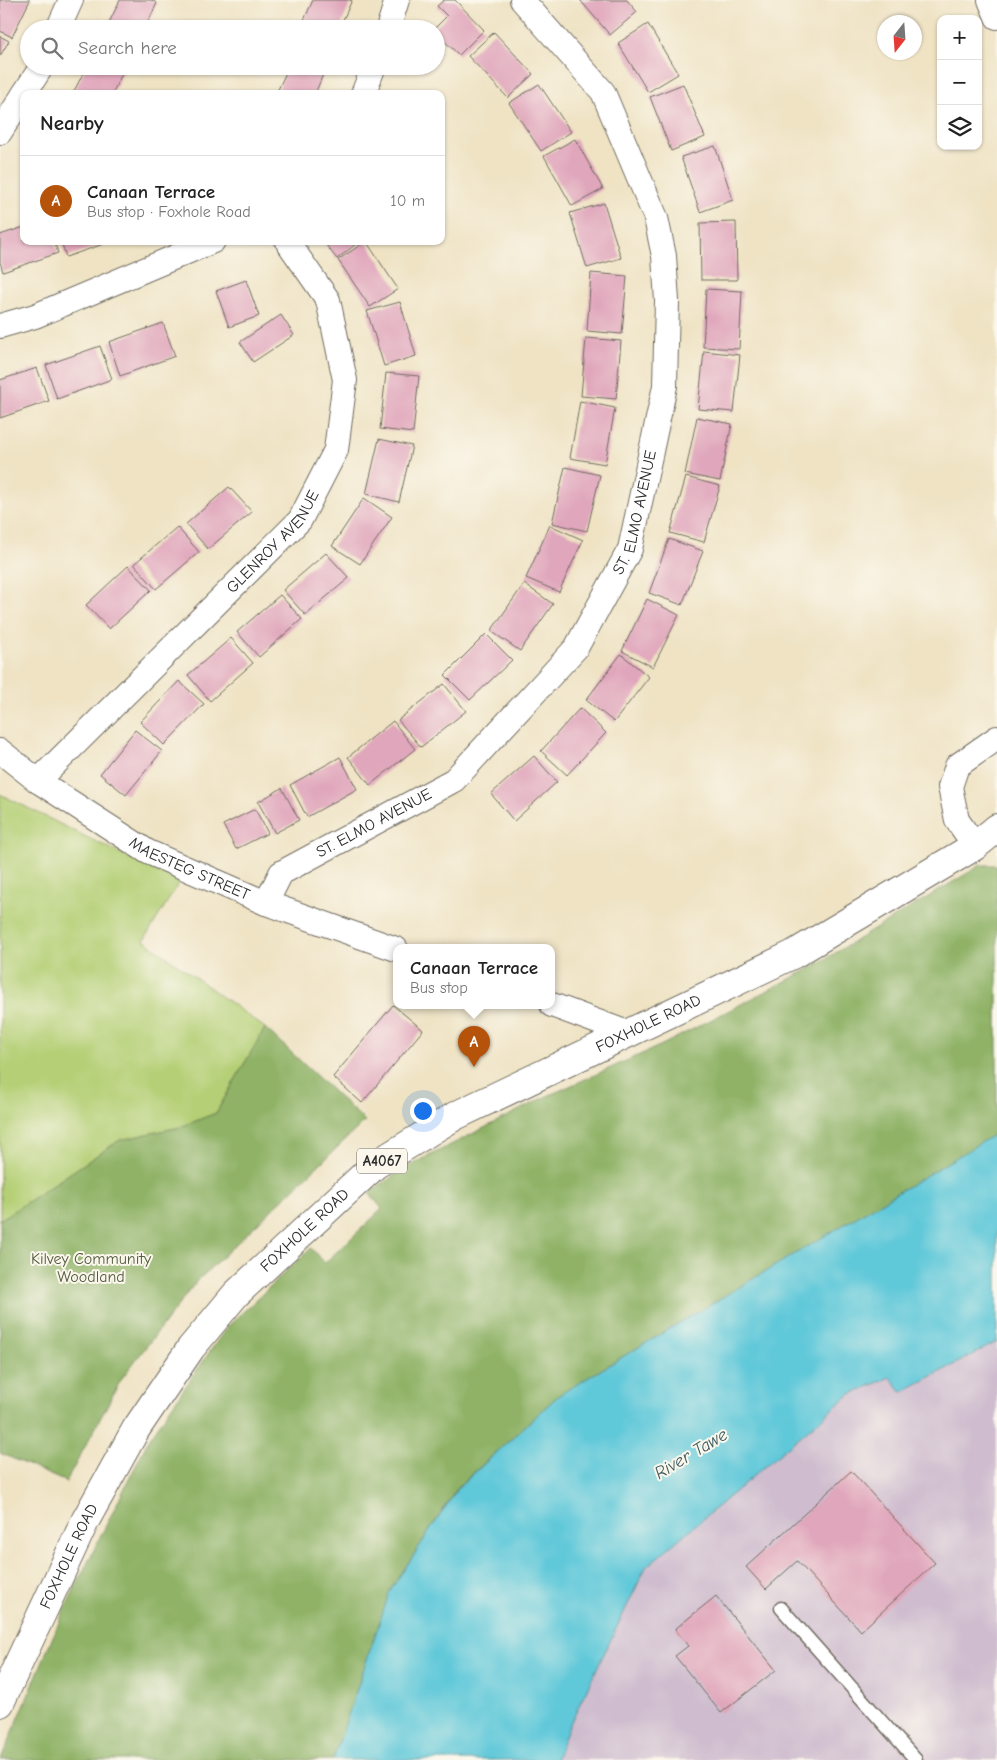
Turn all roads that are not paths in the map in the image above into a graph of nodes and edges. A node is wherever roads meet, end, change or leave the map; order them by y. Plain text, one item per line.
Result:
1 (71, 0) edge
2 (397, 0) edge
3 (522, 0) edge
4 (990, 0) edge
5 (997, 17) edge
6 (62, 20) edge
7 (391, 20) edge
8 (36, 75) edge
9 (370, 75) edge
10 (27, 90) edge
11 (365, 90) edge
12 (20, 100) edge
13 (0, 132) edge
14 (204, 245) edge
15 (290, 245) edge
16 (0, 326) edge
17 (997, 738) edge
18 (0, 751) edge
19 (38, 781) junction
20 (997, 828) edge
21 (975, 846) junction
22 (266, 902) junction
23 (393, 949) edge
24 (555, 1006) edge
25 (630, 1034) junction
26 (781, 1608) dead end
27 (0, 1703) edge
28 (916, 1760) edge

1 - 6 street
2 - 7 street
3 - 22 street, ST. ELMO AVENUE
4 - 5 street
8 - 10 street
9 - 11 street
12 - 13 street
14 - 16 street
15 - 19 street, GLENROY AVENUE
17 - 21 street
18 - 19 street, MAESTEG STREET
19 - 22 street, MAESTEG STREET
20 - 21 main road, A4067
21 - 25 main road, FOXHOLE ROAD / A4067
22 - 23 street, MAESTEG STREET
24 - 25 street
25 - 27 main road, FOXHOLE ROAD / A4067
26 - 28 lane

